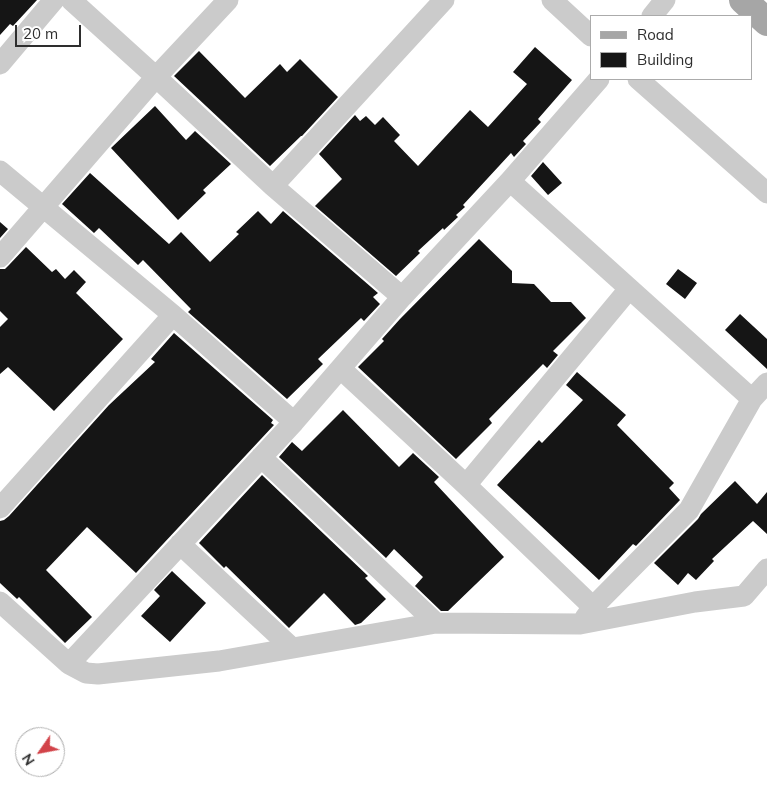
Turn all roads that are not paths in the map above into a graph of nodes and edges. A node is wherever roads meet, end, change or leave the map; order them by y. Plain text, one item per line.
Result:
1 (54, 0) edge
2 (71, 0) edge
3 (228, 0) edge
4 (444, 0) edge
5 (552, 0) edge
6 (665, 0) edge
7 (743, 0) edge
8 (653, 15) edge
9 (767, 22) edge
10 (590, 35) edge
11 (0, 64) edge
12 (156, 77) junction
13 (598, 80) edge
14 (639, 80) edge
15 (0, 171) edge
16 (510, 181) junction
17 (273, 186) junction
18 (767, 193) edge
19 (43, 206) junction
20 (0, 257) edge
21 (629, 289) junction
22 (402, 297) junction
23 (173, 315) junction
24 (341, 369) junction
25 (767, 383) edge
26 (752, 399) junction
27 (294, 422) junction
28 (261, 458) junction
29 (466, 485) junction
30 (0, 508) edge
31 (180, 544) junction
32 (767, 569) edge
33 (0, 602) edge
34 (593, 607) junction
35 (436, 623) junction
36 (580, 624) junction
37 (292, 648) junction
38 (69, 664) junction

1 - 11 street
2 - 12 street
3 - 12 street
4 - 17 street
5 - 10 street
6 - 8 street
7 - 9 main road
12 - 17 street
12 - 19 street
13 - 16 street
14 - 18 street
15 - 19 street
16 - 21 street
16 - 22 street
17 - 22 street
19 - 20 street
19 - 23 street
21 - 26 street
21 - 29 street
22 - 24 street
23 - 27 street
23 - 30 street
24 - 27 street
24 - 29 street
25 - 26 street
26 - 34 street
27 - 28 street
28 - 31 street
28 - 35 street
29 - 34 street
31 - 37 street
31 - 38 street
32 - 36 street
33 - 38 street
34 - 36 street
35 - 36 street
35 - 37 street
37 - 38 street

